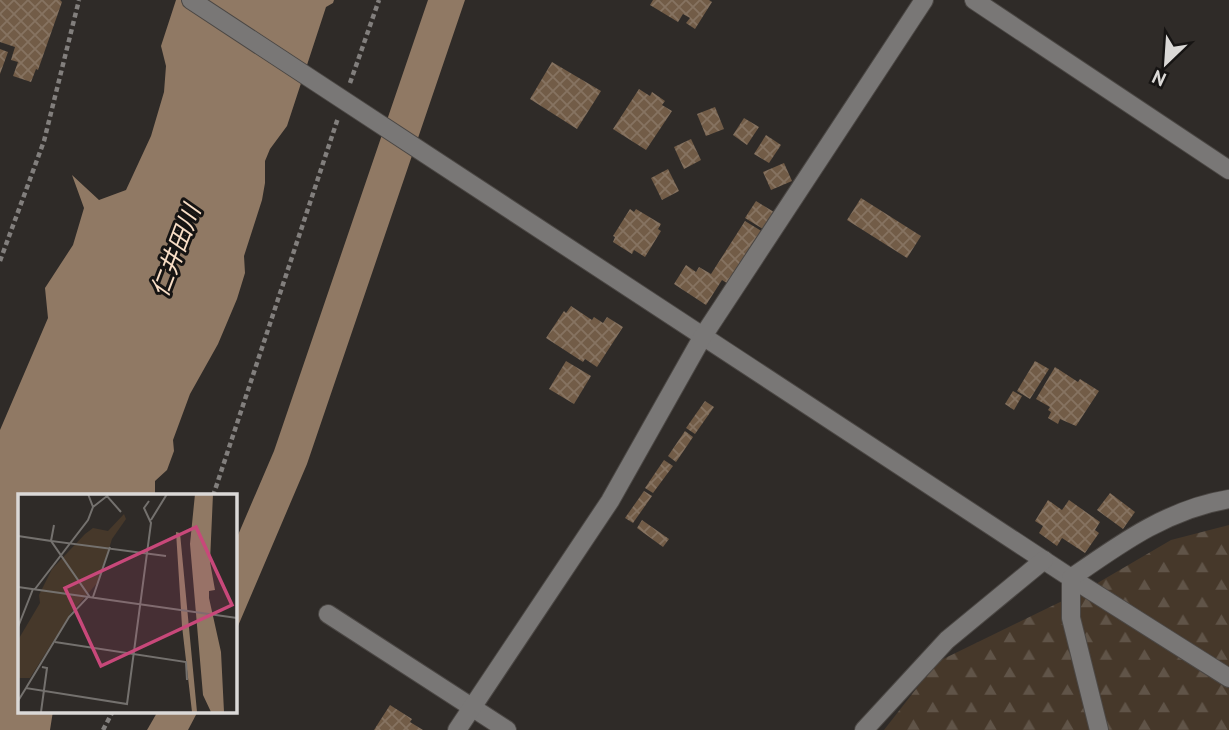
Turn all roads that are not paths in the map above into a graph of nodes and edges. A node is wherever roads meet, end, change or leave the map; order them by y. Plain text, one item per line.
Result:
1 (191, 0) edge
2 (924, 0) edge
3 (974, 0) edge
4 (1229, 170) edge
5 (703, 337) junction
6 (1229, 499) edge
7 (1044, 560) junction
8 (1071, 578) junction
9 (328, 614) dead end
10 (1229, 678) edge
11 (472, 707) junction
12 (457, 730) edge
13 (507, 730) edge
14 (864, 730) edge
15 (1099, 730) edge

1 - 5 street
2 - 5 street
3 - 4 street
5 - 7 street
5 - 11 street
6 - 8 street
7 - 8 street
7 - 14 street
8 - 10 street
8 - 15 street
9 - 11 street
11 - 12 street
11 - 13 street

